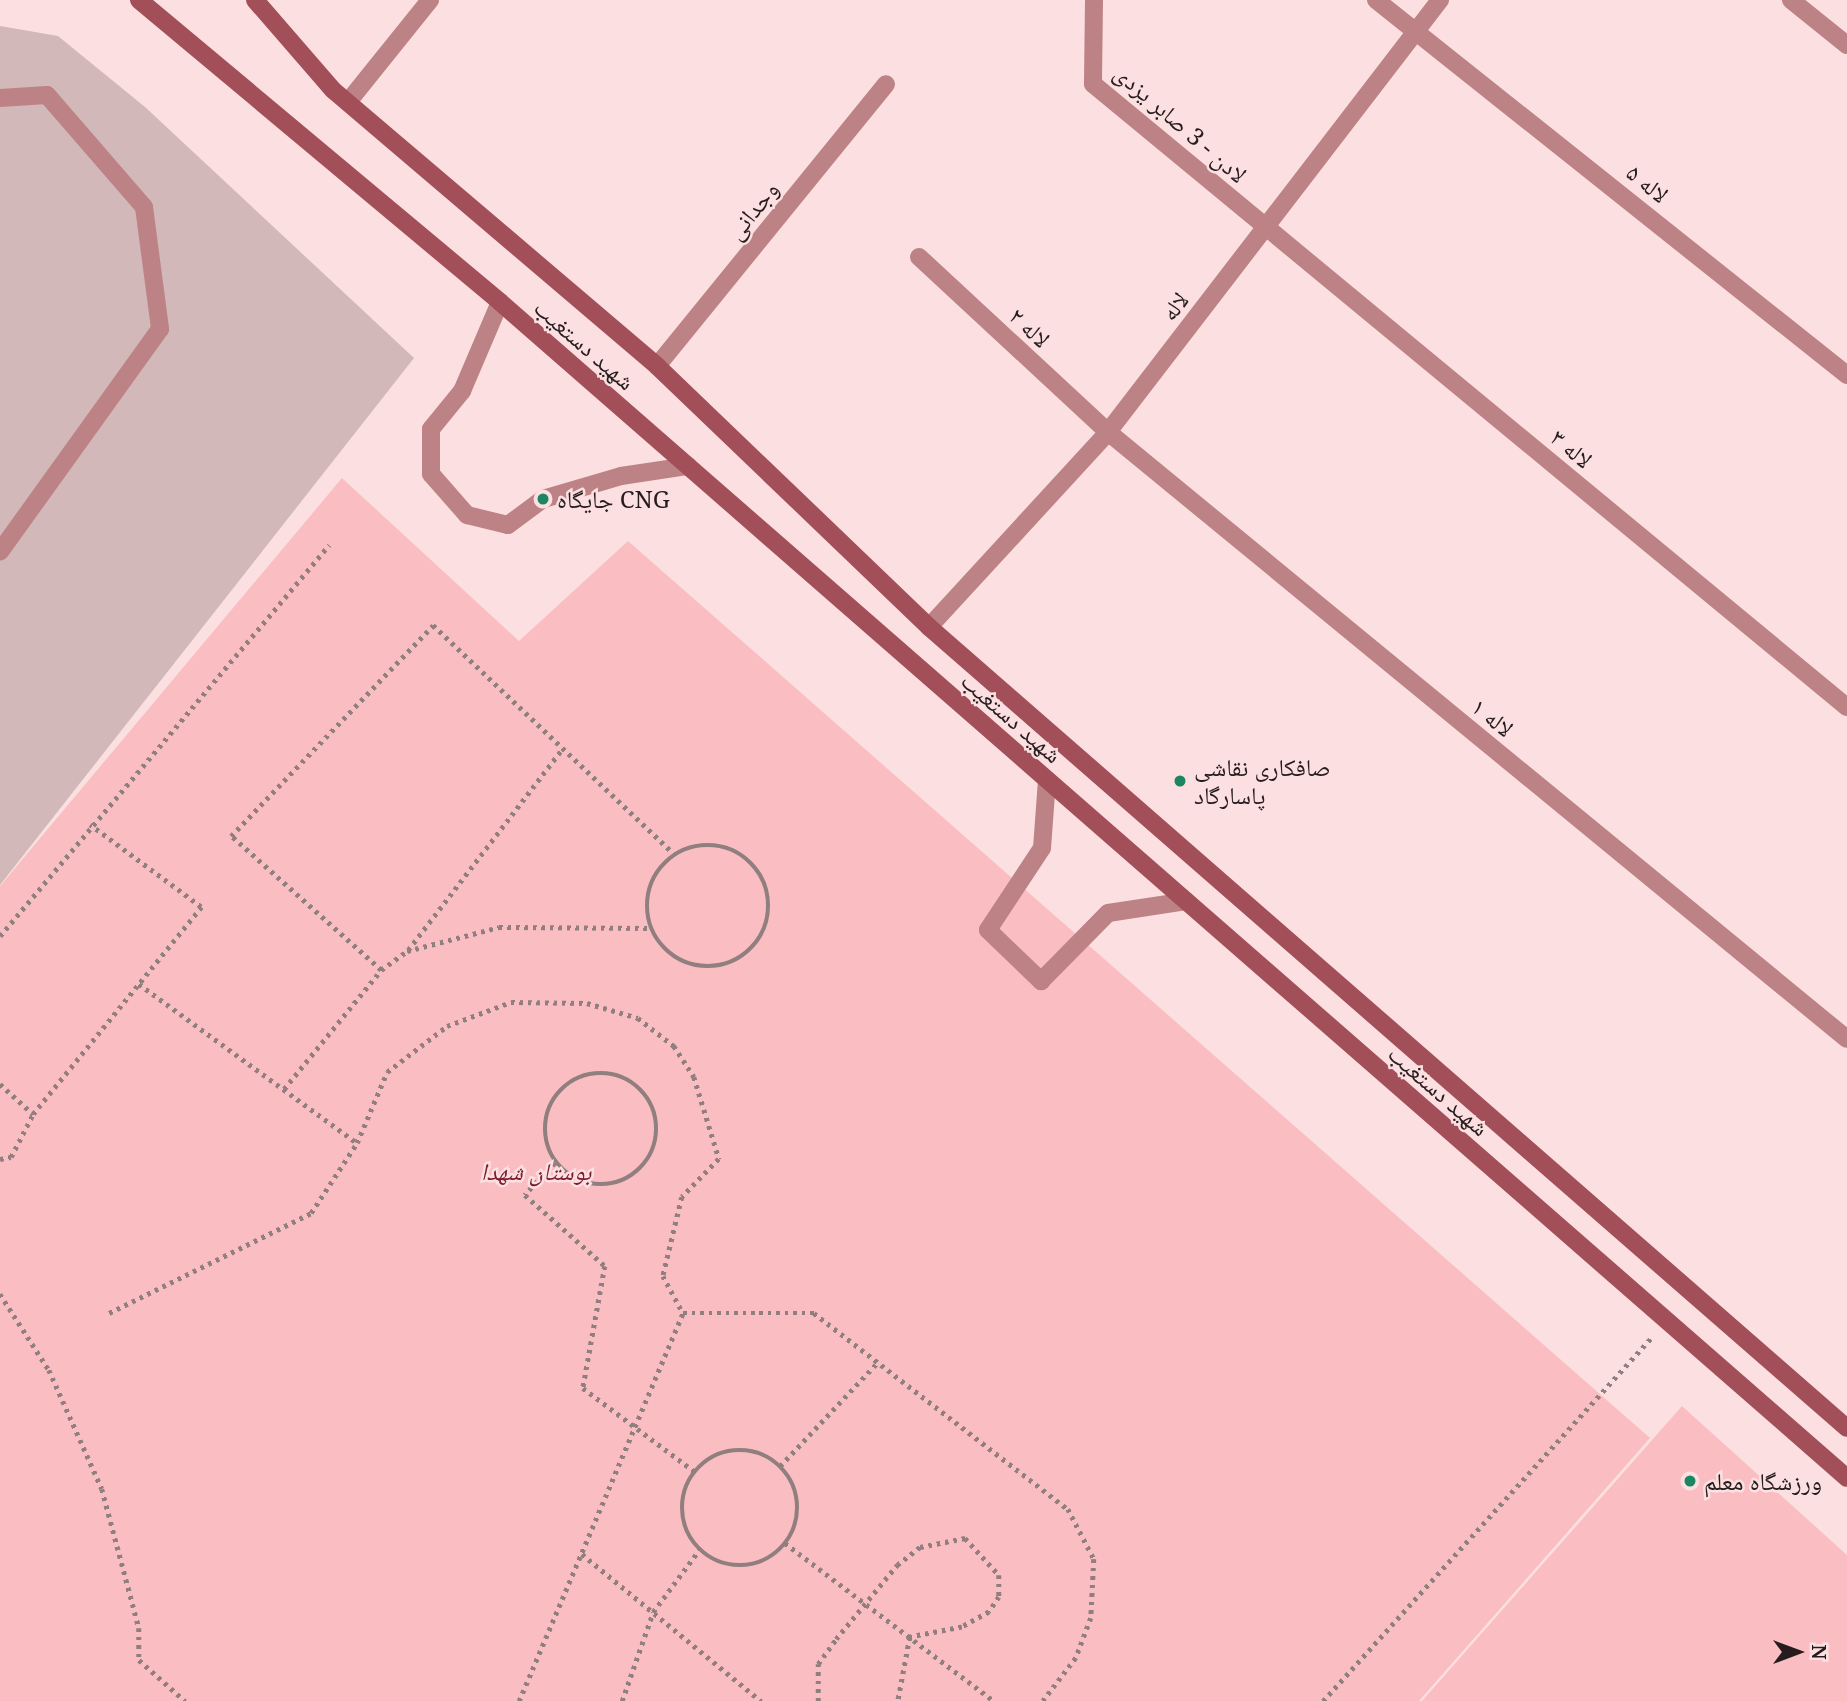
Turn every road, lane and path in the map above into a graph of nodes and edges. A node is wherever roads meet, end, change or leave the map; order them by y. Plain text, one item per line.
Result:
1 (139, 0) edge
2 (255, 0) edge
3 (430, 0) edge
4 (1094, 0) edge
5 (1376, 0) edge
6 (1440, 0) edge
7 (1791, 0) edge
8 (1417, 29) junction
9 (1847, 45) edge
10 (886, 84) dead end
11 (0, 98) edge
12 (348, 102) junction
13 (1265, 227) junction
14 (919, 257) dead end
15 (500, 302) junction
16 (657, 366) junction
17 (1847, 375) edge
18 (1108, 432) junction
19 (688, 466) junction
20 (329, 545) dead end
21 (0, 552) edge
22 (929, 627) junction
23 (1847, 707) edge
24 (563, 748) junction
25 (1047, 780) junction
26 (90, 825) junction
27 (675, 855) junction
28 (1186, 901) junction
29 (650, 928) junction
30 (0, 936) edge
31 (407, 951) junction
32 (381, 970) junction
33 (139, 984) junction
34 (1847, 1039) edge
35 (0, 1084) edge
36 (284, 1090) junction
37 (33, 1114) junction
38 (357, 1143) junction
39 (0, 1159) edge
40 (555, 1163) junction
41 (0, 1294) edge
42 (109, 1313) dead end
43 (683, 1313) junction
44 (1667, 1321) junction
45 (878, 1362) junction
46 (636, 1424) junction
47 (1847, 1428) edge
48 (780, 1466) junction
49 (694, 1471) junction
50 (1847, 1478) edge
51 (785, 1543) junction
52 (700, 1549) junction
53 (582, 1554) junction
54 (653, 1612) junction
55 (910, 1637) junction
56 (185, 1701) edge
57 (519, 1701) edge
58 (622, 1701) edge
59 (761, 1701) edge
60 (818, 1701) edge
61 (898, 1701) edge
62 (994, 1701) edge
63 (1043, 1701) edge
64 (1323, 1701) edge

1 - 15 main road, شهید دستغیب
2 - 12 main road, شهید دستغیب
3 - 12 street
4 - 13 street, لادن - 3 صابر یزدی
5 - 8 street, لاله ۵
6 - 8 street, لاله
7 - 9 street
8 - 13 street, لاله
8 - 17 street, لاله ۵
10 - 16 street, وجدانی
11 - 21 street
12 - 16 main road, شهید دستغیب
13 - 18 street, لاله
13 - 23 street, لاله ۳
14 - 18 street, لاله ۲
15 - 19 main road, شهید دستغیب
15 - 19 street
16 - 22 main road, شهید دستغیب
18 - 22 street, لاله
18 - 34 street, لاله ۱
19 - 25 main road, شهید دستغیب
20 - 26 path
22 - 47 main road, شهید دستغیب
24 - 27 path
24 - 31 path
24 - 32 path
25 - 28 main road, شهید دستغیب
25 - 28 street
26 - 30 path
26 - 33 path
27 - 29 path
27 - 29 path
28 - 44 main road, شهید دستغیب
29 - 31 path
31 - 32 path
32 - 36 path
33 - 36 path
33 - 37 path
35 - 37 path
36 - 38 path
37 - 39 path
38 - 42 path
38 - 43 path
40 - 40 path
40 - 46 path
41 - 56 path
43 - 45 path
43 - 46 path
44 - 50 main road, شهید دستغیب
44 - 64 path
45 - 48 path
45 - 63 path
46 - 49 path
46 - 53 path
48 - 49 path
48 - 51 path
49 - 52 path
51 - 52 path
51 - 55 path
52 - 54 path
53 - 54 path
53 - 57 path
54 - 58 path
54 - 59 path
55 - 60 path, bridge
55 - 61 path
55 - 62 path

